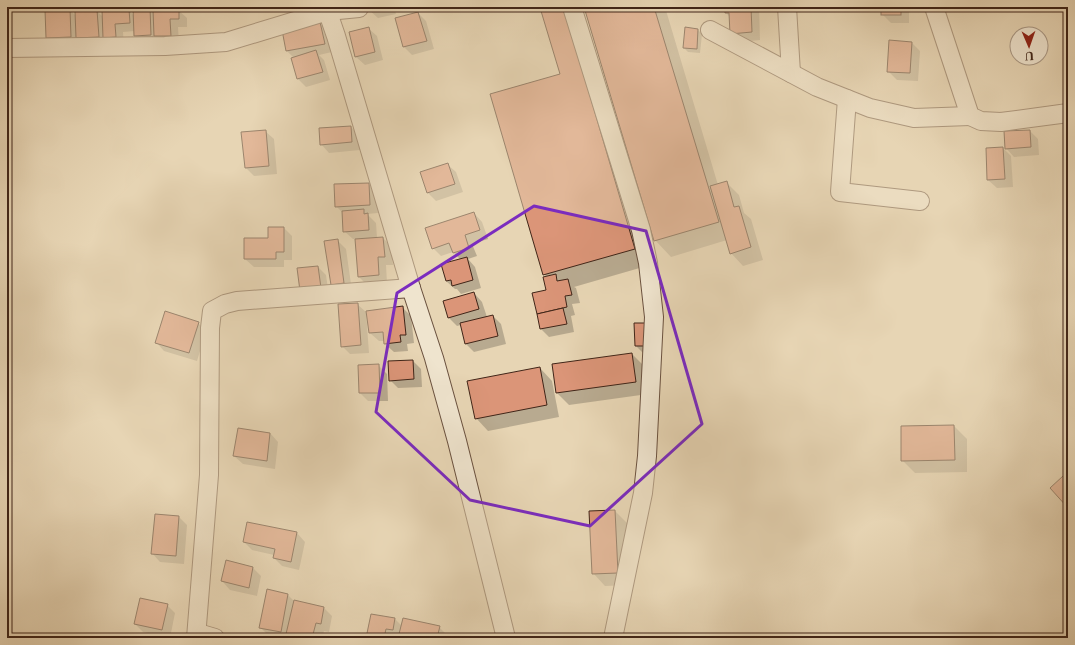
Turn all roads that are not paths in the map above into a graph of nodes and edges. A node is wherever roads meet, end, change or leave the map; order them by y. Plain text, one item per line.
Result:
1 (572, 7) edge
2 (787, 7) edge
3 (934, 7) edge
4 (359, 8) edge
5 (327, 9) edge
6 (710, 30) dead end
7 (7, 48) edge
8 (791, 73) junction
9 (847, 99) junction
10 (1068, 113) edge
11 (970, 116) junction
12 (920, 201) dead end
13 (411, 288) junction
14 (197, 636) edge
15 (215, 638) edge
16 (506, 638) edge
17 (613, 638) edge

1 - 17 street
2 - 8 street
3 - 11 street
4 - 5 street
5 - 7 street
5 - 13 street
6 - 8 street
8 - 9 street
9 - 11 street
9 - 12 street
10 - 11 street
13 - 14 street
13 - 16 street
14 - 15 street

